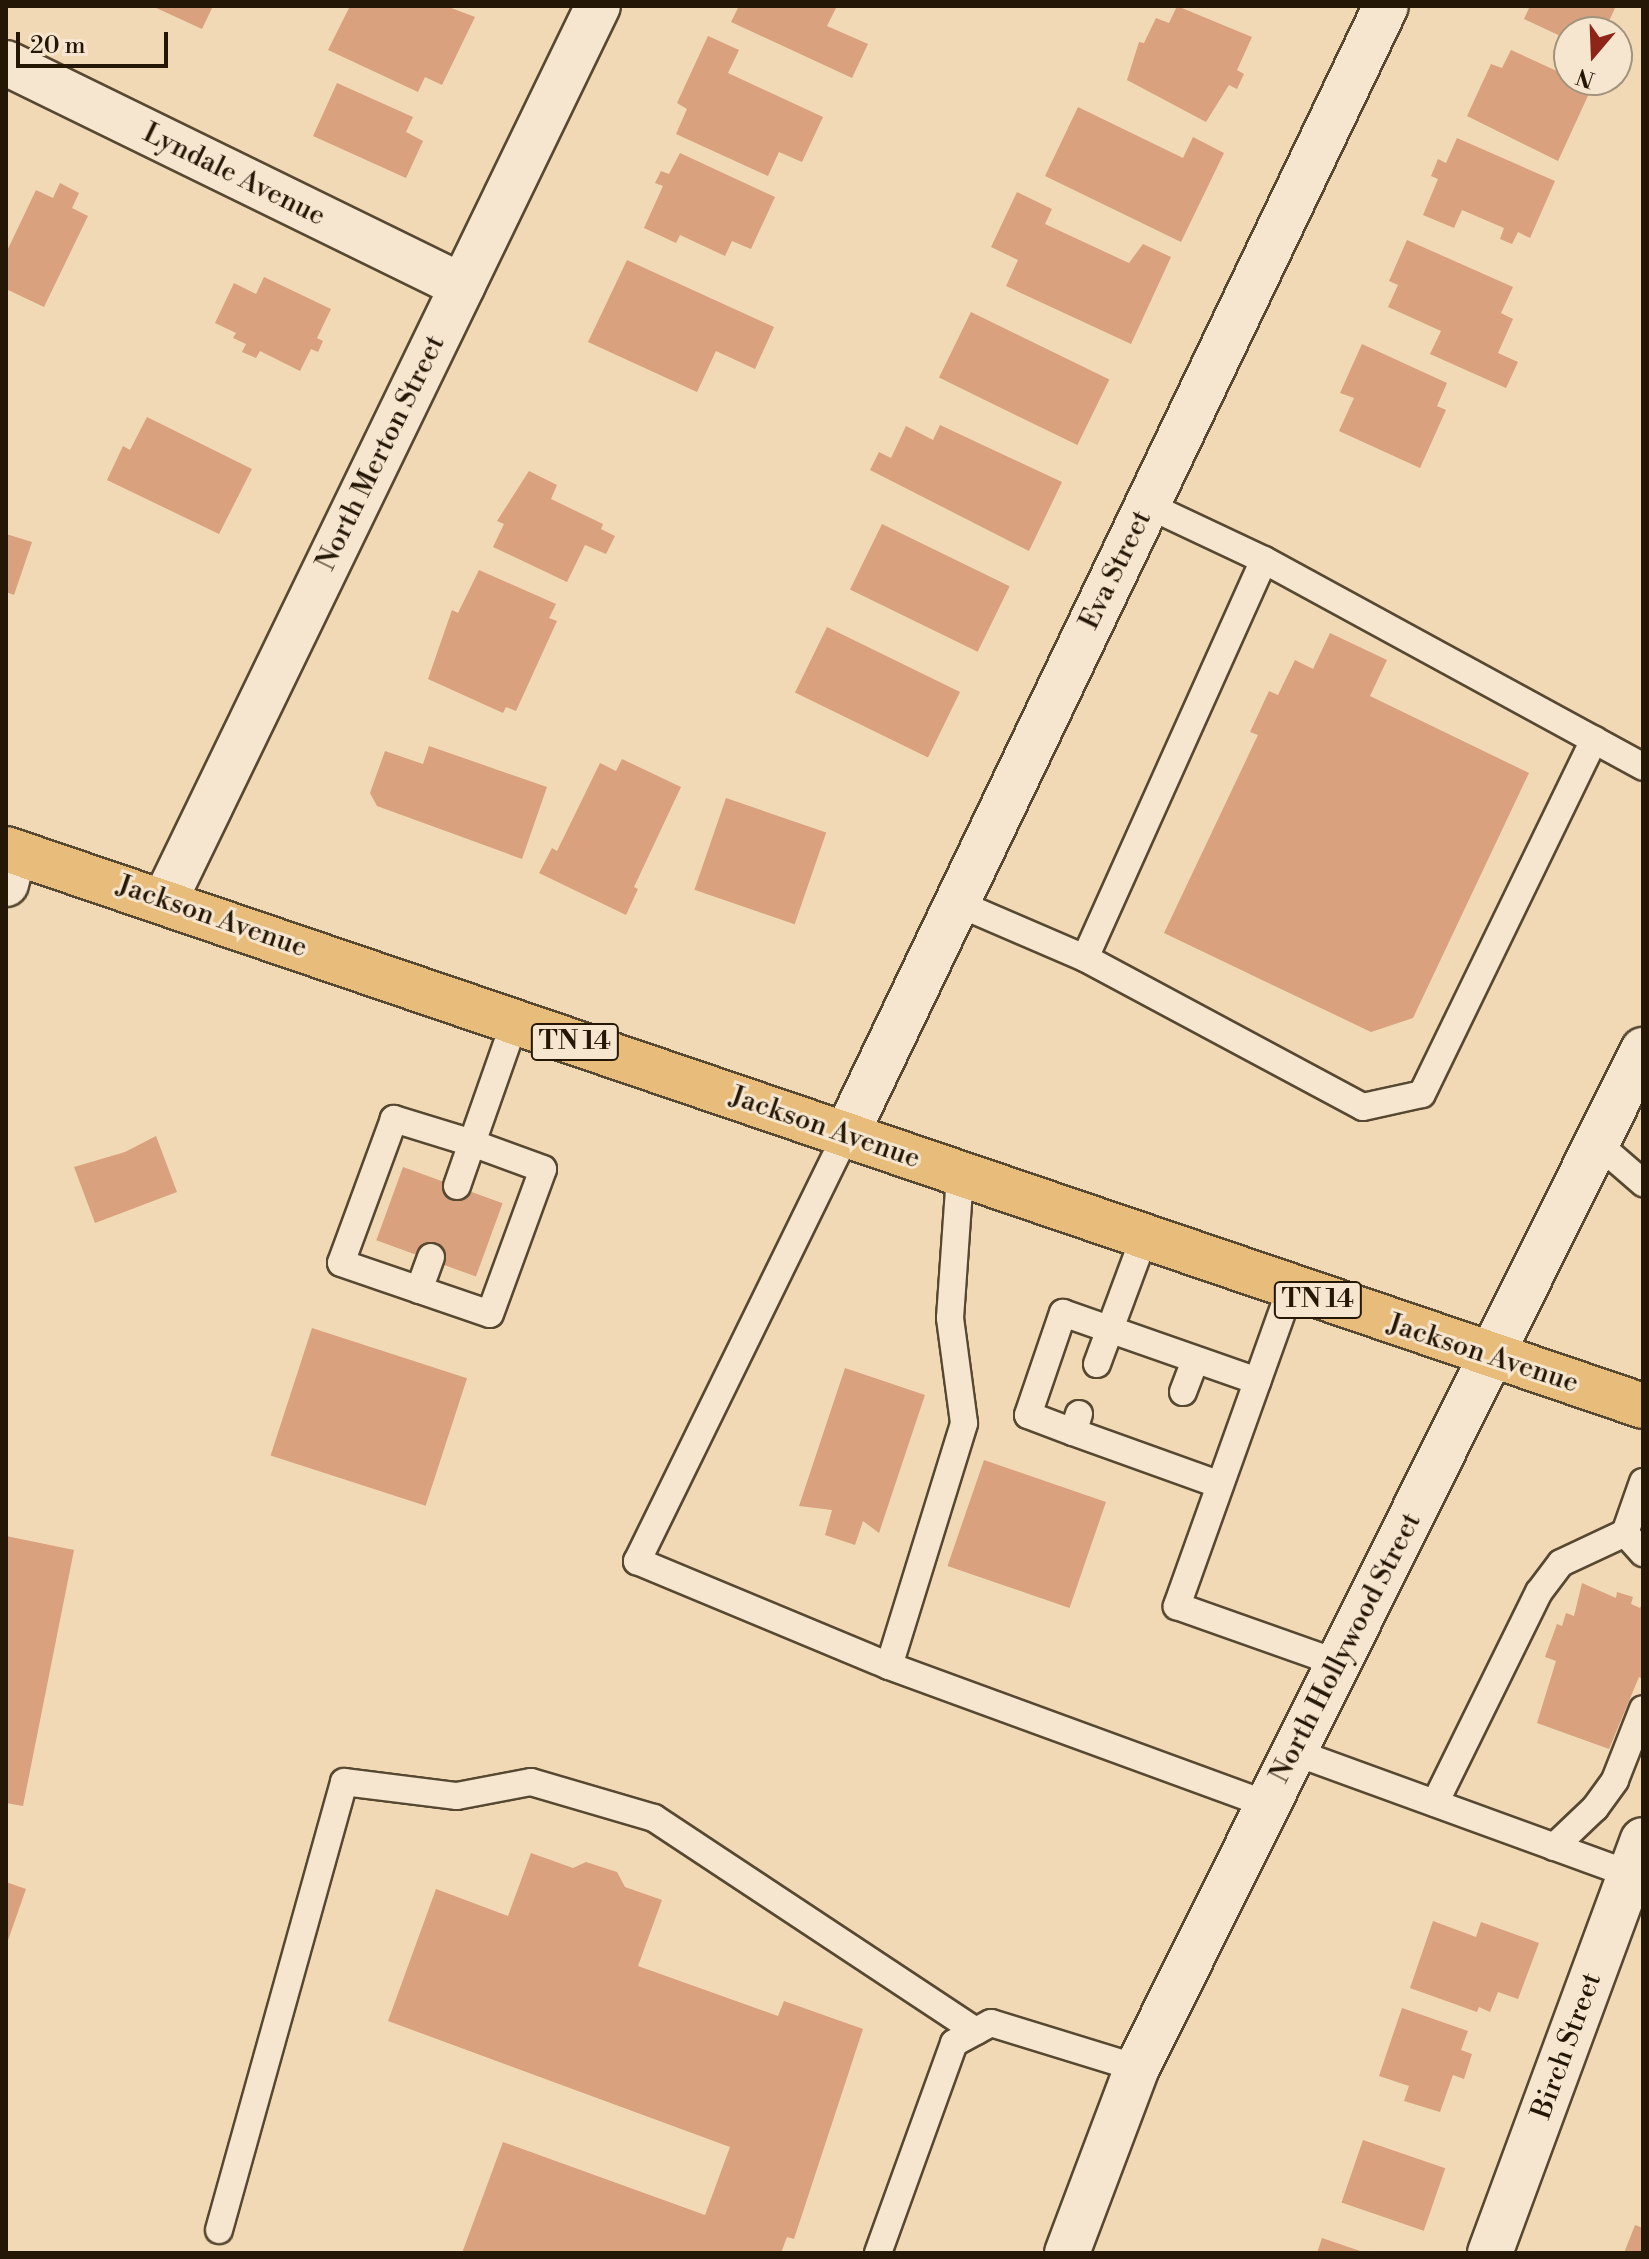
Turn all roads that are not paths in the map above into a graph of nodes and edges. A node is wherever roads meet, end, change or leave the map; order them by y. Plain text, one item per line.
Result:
1 (598, 6) edge
2 (1386, 6) edge
3 (6, 63) edge
4 (462, 286) junction
5 (1147, 505) junction
6 (1264, 560) junction
7 (1594, 740) junction
8 (1643, 767) edge
9 (9, 862) edge
10 (165, 900) junction
11 (957, 903) junction
12 (1085, 958) junction
13 (515, 1021) junction
14 (1643, 1050) edge
15 (846, 1135) junction
16 (472, 1143) junction
17 (1598, 1144) junction
18 (960, 1174) junction
19 (1643, 1183) edge
20 (457, 1186) dead end
21 (1143, 1240) junction
22 (431, 1257) dead end
23 (419, 1290) junction
24 (1290, 1290) junction
25 (1109, 1330) junction
26 (1493, 1358) junction
27 (1195, 1360) junction
28 (1097, 1364) dead end
29 (1257, 1381) junction
30 (1183, 1392) dead end
31 (1643, 1406) edge
32 (1643, 1482) edge
33 (1220, 1485) junction
34 (1634, 1543) edge
35 (1338, 1663) junction
36 (889, 1666) junction
37 (1643, 1709) edge
38 (1294, 1752) junction
39 (1435, 1803) junction
40 (1267, 1804) junction
41 (1554, 1847) junction
42 (1637, 1857) edge
43 (976, 2031) junction
44 (1137, 2068) junction
45 (219, 2230) dead end
46 (878, 2253) edge
47 (1067, 2253) edge
48 (1490, 2253) edge

1 - 4 street, North Merton Street
2 - 5 street, Eva Street
3 - 4 street, Lyndale Avenue
4 - 10 street, North Merton Street
5 - 6 lane
5 - 11 street, Eva Street
6 - 7 lane
6 - 12 lane
7 - 8 lane
7 - 12 lane
9 - 10 main road, Jackson Avenue / TN 14
10 - 13 main road, Jackson Avenue / TN 14
11 - 12 lane
11 - 15 street, Eva Street
13 - 15 main road, Jackson Avenue / TN 14
13 - 16 lane
14 - 17 street, North Hollywood Street
15 - 18 main road, Jackson Avenue / TN 14
15 - 36 lane
16 - 20 lane
16 - 23 lane
16 - 23 lane
17 - 19 lane
17 - 26 street, North Hollywood Street
18 - 21 main road, Jackson Avenue / TN 14
18 - 36 lane
21 - 24 main road, Jackson Avenue / TN 14
21 - 25 lane
22 - 23 lane
24 - 26 main road, Jackson Avenue / TN 14
24 - 29 lane
25 - 27 lane
25 - 28 lane
25 - 33 lane
26 - 31 main road, Jackson Avenue / TN 14
26 - 35 street, North Hollywood Street
27 - 29 lane
27 - 30 lane
29 - 33 lane
32 - 34 lane
33 - 35 lane
34 - 39 lane
35 - 38 street, North Hollywood Street
36 - 40 lane
37 - 41 lane
38 - 39 lane
38 - 40 street, North Hollywood Street
39 - 41 lane
40 - 44 street, North Hollywood Street
41 - 42 lane
42 - 48 street, Birch Street
43 - 44 lane
43 - 45 lane
43 - 46 lane
44 - 47 street, North Hollywood Street

